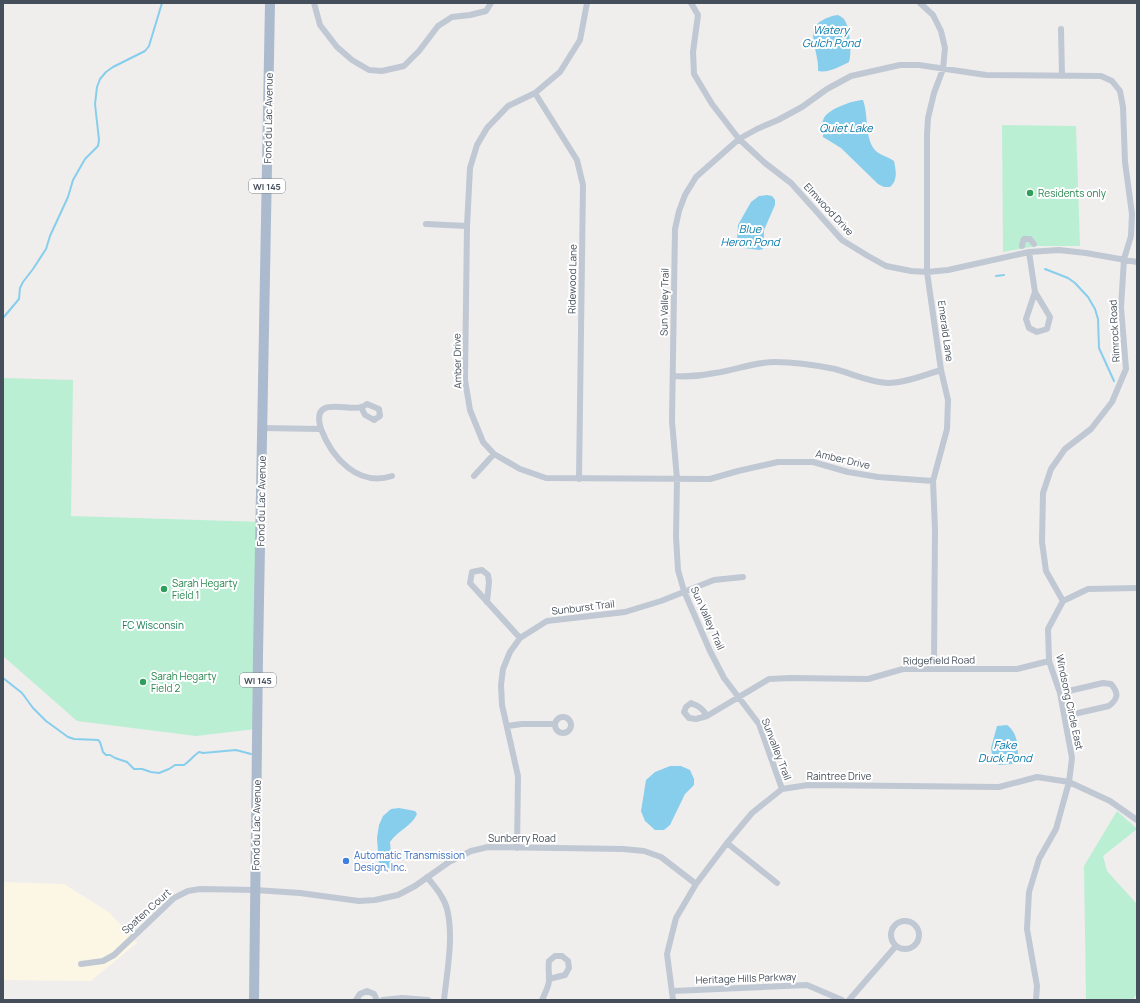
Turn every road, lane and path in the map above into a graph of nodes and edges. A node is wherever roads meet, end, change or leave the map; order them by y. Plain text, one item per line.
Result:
1 (270, 3) edge
2 (314, 3) edge
3 (491, 3) edge
4 (587, 3) edge
5 (691, 3) edge
6 (920, 3) edge
7 (1061, 29) dead end
8 (943, 69) junction
9 (1062, 76) junction
10 (535, 92) junction
11 (739, 139) junction
12 (426, 224) dead end
13 (467, 226) junction
14 (1034, 244) dead end
15 (1022, 246) dead end
16 (1029, 252) junction
17 (1124, 260) junction
18 (1137, 262) edge
19 (928, 272) junction
20 (1035, 292) junction
21 (941, 370) junction
22 (673, 376) junction
23 (361, 408) dead end
24 (262, 428) junction
25 (321, 429) junction
26 (494, 454) junction
27 (392, 476) dead end
28 (474, 476) dead end
29 (580, 479) junction
30 (677, 479) junction
31 (933, 481) junction
32 (743, 577) dead end
33 (1137, 588) edge
34 (684, 591) junction
35 (1063, 601) junction
36 (487, 602) junction
37 (520, 638) junction
38 (1049, 661) junction
39 (934, 669) junction
40 (1060, 693) junction
41 (739, 698) junction
42 (707, 716) dead end
43 (1065, 716) junction
44 (555, 724) dead end
45 (507, 726) junction
46 (1069, 782) junction
47 (782, 789) junction
48 (1137, 820) edge
49 (727, 843) junction
50 (517, 848) junction
51 (428, 877) junction
52 (777, 883) dead end
53 (696, 884) junction
54 (255, 890) junction
55 (896, 946) junction
56 (81, 964) dead end
57 (550, 978) dead end
58 (673, 991) junction
59 (254, 1000) edge
60 (356, 1000) edge
61 (377, 1000) edge
62 (384, 1000) edge
63 (428, 1000) edge
64 (444, 1000) edge
65 (542, 1000) edge
66 (674, 1000) edge
67 (842, 1000) edge
68 (849, 1000) edge
69 (1036, 1000) edge

1 - 24 main road, Fond du Lac Avenue / WI 145
2 - 3 street
4 - 10 street, Amber Drive
5 - 11 street, Elmwood Drive
6 - 8 street, Emerald Lane
7 - 9 street
8 - 9 street, Rimrock Road
8 - 11 street, Sun Valley Trail
8 - 19 street, Emerald Lane
9 - 17 street, Rimrock Road
10 - 13 street, Amber Drive
10 - 29 street, Ridewood Lane
11 - 19 street, Elmwood Drive
11 - 22 street, Sun Valley Trail
12 - 13 street
13 - 26 street, Amber Drive
14 - 15 street
16 - 17 street, Elmwood Drive
16 - 19 street, Elmwood Drive
16 - 20 street
17 - 18 street, Elmwood Drive
17 - 35 street, Rimrock Road
19 - 21 street, Emerald Lane
20 - 20 street
21 - 22 street
21 - 31 street, Emerald Lane
22 - 30 street, Sun Valley Trail
23 - 25 street
24 - 25 street
24 - 54 main road, Fond du Lac Avenue / WI 145
25 - 27 street
26 - 28 street
26 - 29 street, Amber Drive
29 - 30 street, Amber Drive
30 - 31 street, Amber Drive
30 - 34 street, Sun Valley Trail
31 - 39 street, Emerald Lane
32 - 34 street, Sunburst Trail
33 - 35 street
34 - 37 street, Sunburst Trail
34 - 41 street, Sun Valley Trail
35 - 38 street, Windsong Circle East
36 - 36 street
36 - 37 street
37 - 45 street, Sunburst Trail
38 - 39 street, Ridgefield Road
38 - 40 street, Windsong Circle East
39 - 41 street, Ridgefield Road
40 - 43 street, Windsong Circle East
40 - 43 street
41 - 42 street, Ridgefield Road
41 - 47 street, Sunvalley Trail
43 - 46 street, Windsong Circle East
44 - 45 street
45 - 50 street, Sunburst Trail
46 - 47 street, Raintree Drive
46 - 48 street, Raintree Drive
46 - 69 street, Windsong Circle East
47 - 49 street, Raintree Drive
49 - 52 street
49 - 53 street, Raintree Drive
50 - 51 street, Sunberry Road
50 - 53 street, Sunberry Road
51 - 54 street, Sunberry Road
51 - 64 street
53 - 58 street, Raintree Drive
54 - 56 street, Spaten Court
54 - 59 main road, Fond du Lac Avenue / WI 145
55 - 55 street
55 - 68 street
57 - 65 street
58 - 66 street, Raintree Drive
58 - 67 street, Heritage Hills Parkway
60 - 61 street
62 - 63 street

